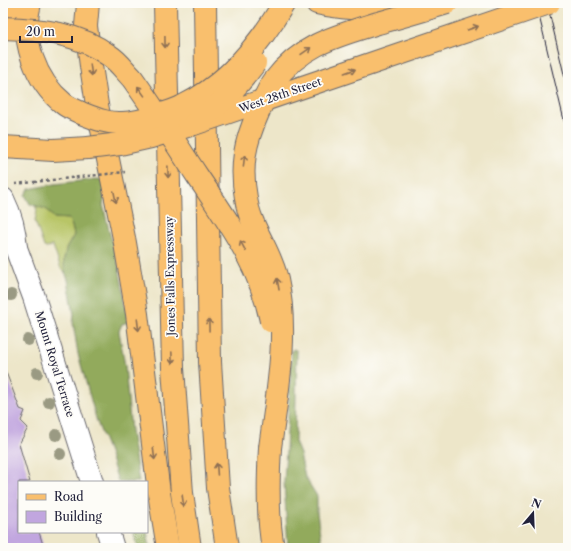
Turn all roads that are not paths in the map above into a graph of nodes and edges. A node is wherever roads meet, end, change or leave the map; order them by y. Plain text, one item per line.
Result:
1 (12, 3) edge
2 (30, 3) edge
3 (88, 3) edge
4 (165, 3) edge
5 (205, 3) edge
6 (284, 3) edge
7 (290, 3) edge
8 (317, 3) edge
9 (429, 3) edge
10 (447, 3) edge
11 (549, 3) edge
12 (3, 14) edge
13 (3, 28) edge
14 (194, 124) junction
15 (3, 147) edge
16 (7, 192) edge
17 (9, 240) edge
18 (270, 448) junction
19 (92, 481) edge
20 (108, 533) edge
21 (113, 548) edge
22 (168, 548) edge
23 (190, 548) edge
24 (227, 548) edge
25 (273, 548) edge

1 - 12 main road
2 - 6 main road, bridge
3 -> 22 main road
4 -> 23 main road, Jones Falls Expressway
24 -> 5 main road
7 - 14 main road, bridge
8 - 9 main road
18 -> 10 main road, bridge
14 -> 11 main road, West 28th Street, bridge
18 -> 13 main road, bridge
14 - 15 main road, West 28th Street, bridge
16 - 17 street, Mount Royal Terrace
17 - 19 street, Mount Royal Terrace
18 - 25 main road
20 - 21 street

